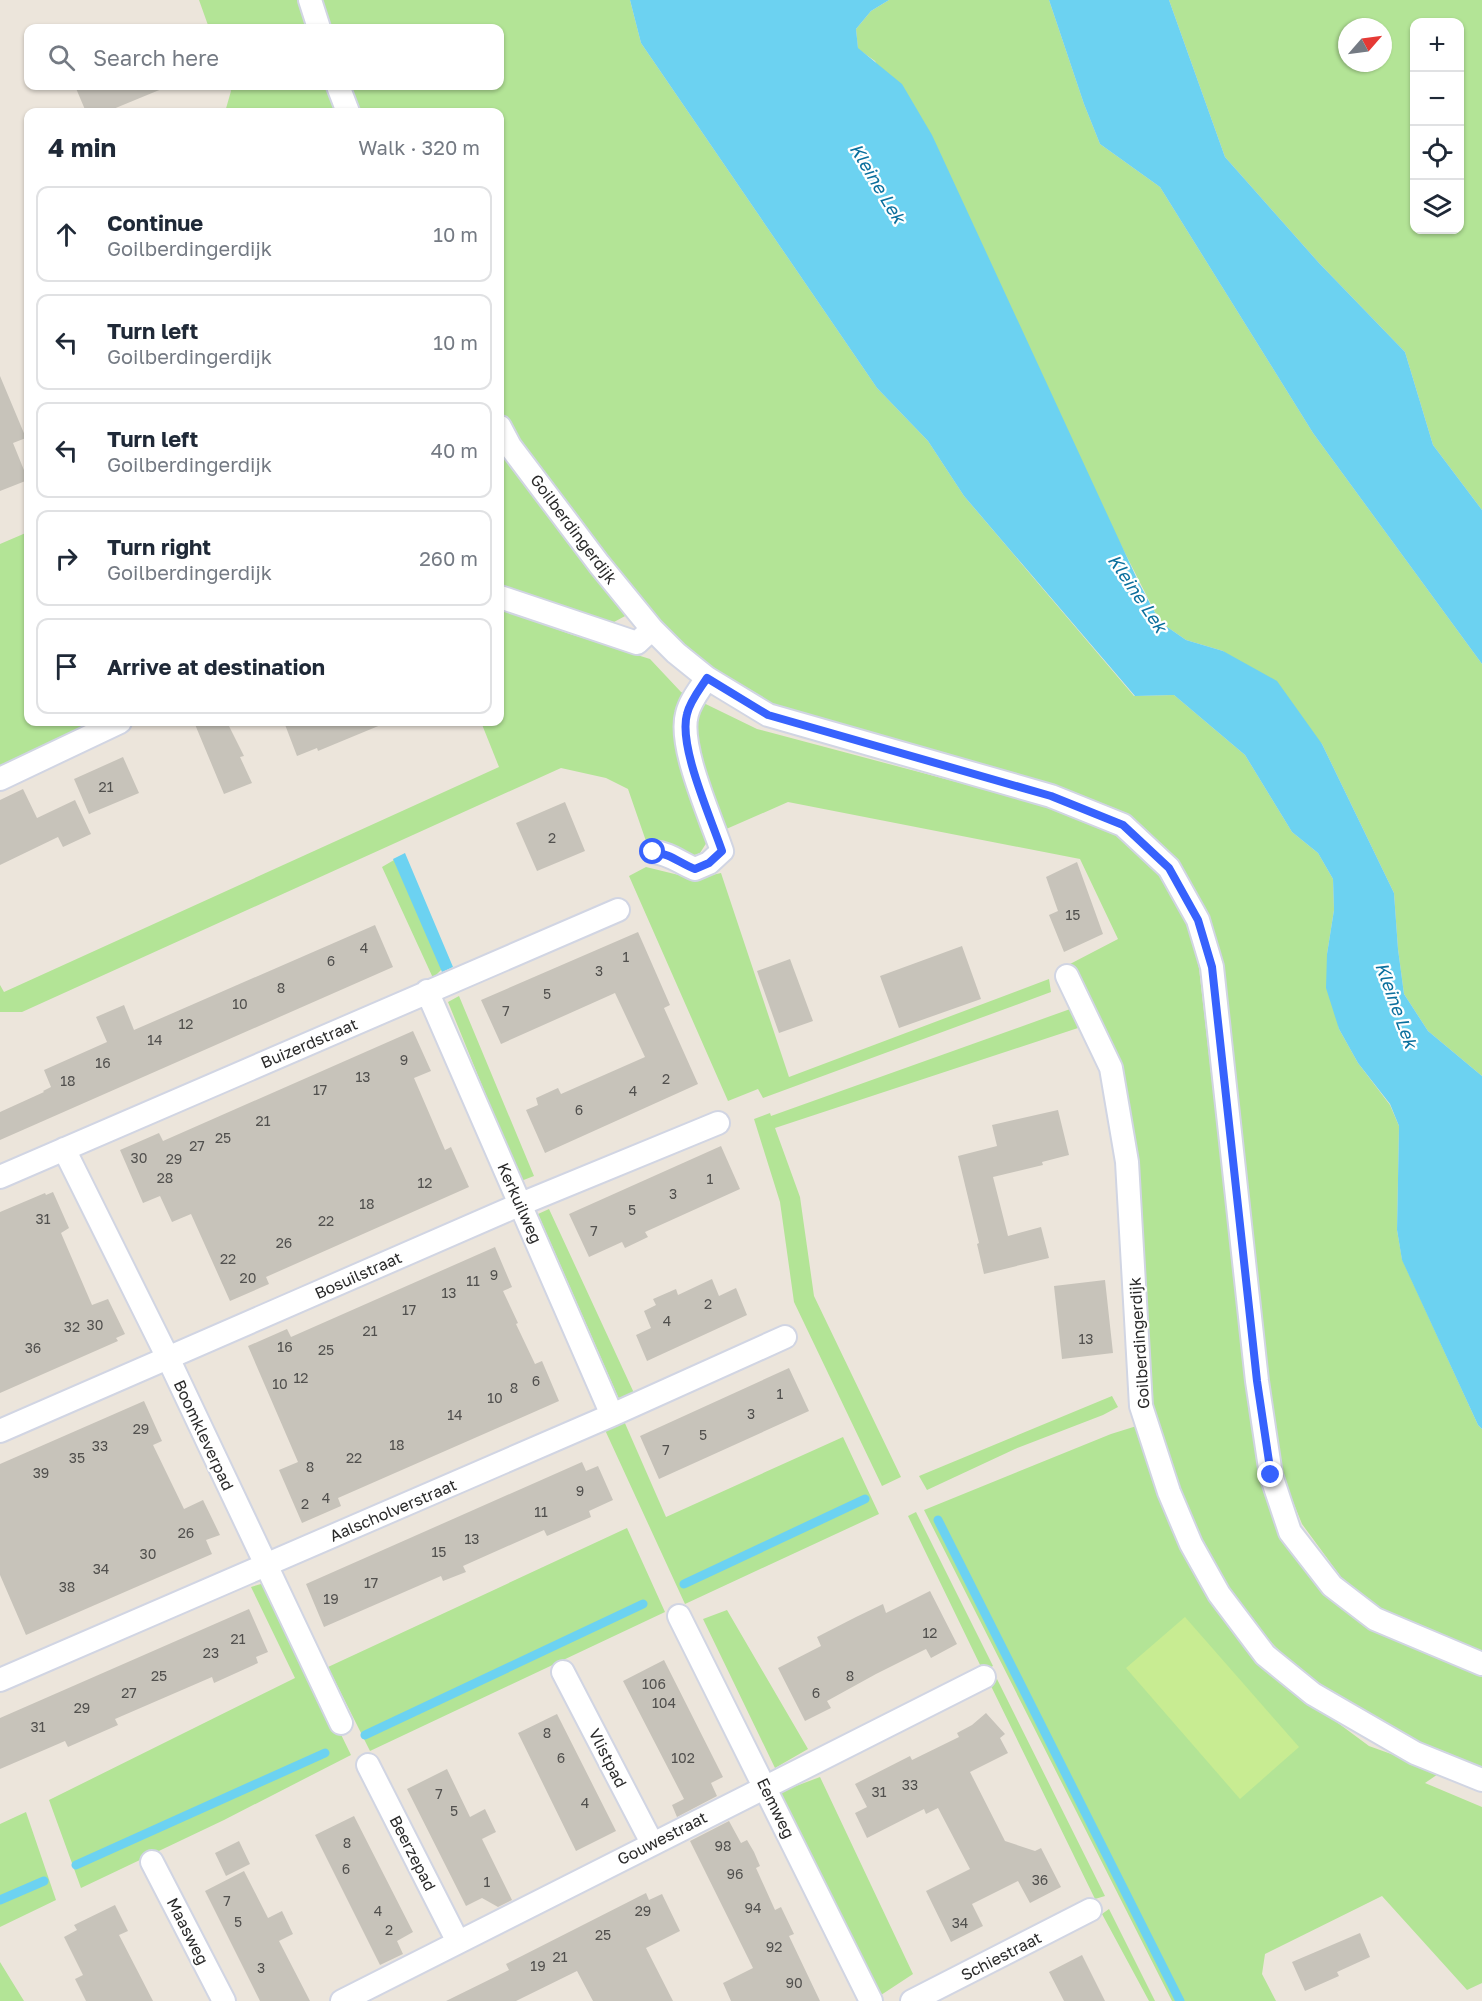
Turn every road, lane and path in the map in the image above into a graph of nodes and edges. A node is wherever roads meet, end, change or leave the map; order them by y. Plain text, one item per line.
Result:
1 (310, 0) edge
2 (318, 24) edge
3 (340, 90) edge
4 (347, 108) edge
5 (504, 435) edge
6 (504, 598) edge
7 (652, 629) junction
8 (707, 678) junction
9 (112, 726) edge
10 (0, 779) edge
11 (653, 852) dead end
12 (618, 910) dead end
13 (1067, 976) dead end
14 (428, 992) junction
15 (718, 1123) dead end
16 (64, 1149) junction
17 (0, 1177) edge
18 (521, 1204) junction
19 (784, 1337) dead end
20 (168, 1358) junction
21 (612, 1415) junction
22 (0, 1431) edge
23 (266, 1565) junction
24 (679, 1616) dead end
25 (1482, 1664) edge
26 (563, 1672) dead end
27 (984, 1677) dead end
28 (0, 1680) edge
29 (340, 1723) dead end
30 (368, 1765) dead end
31 (1482, 1780) edge
32 (765, 1786) junction
33 (652, 1843) junction
34 (152, 1862) dead end
35 (1090, 1910) dead end
36 (458, 1942) junction
37 (224, 2001) edge
38 (342, 2001) edge
39 (871, 2001) edge
40 (912, 2001) edge

1 - 2 street
3 - 4 street
5 - 7 street, Goilberdingerdijk
6 - 7 street
7 - 8 street, Goilberdingerdijk
8 - 11 street
8 - 25 street, Goilberdingerdijk
9 - 10 street
12 - 14 street, Buizerdstraat
13 - 31 street, Goilberdingerdijk
14 - 16 street, Buizerdstraat
14 - 18 street, Kerkuilweg
15 - 18 street, Bosuilstraat
16 - 17 street, Buizerdstraat
16 - 20 street, Boomkleverpad
18 - 20 street, Bosuilstraat
18 - 21 street, Kerkuilweg
19 - 21 street, Aalscholverstraat
20 - 22 street, Bosuilstraat
20 - 23 street, Boomkleverpad
21 - 23 street, Aalscholverstraat
23 - 28 street, Aalscholverstraat
23 - 29 street, Boomkleverpad
24 - 32 street, Eemweg
26 - 33 street, Vlistpad
27 - 32 street, Gouwestraat
30 - 36 street, Beerzepad
32 - 33 street, Gouwestraat
32 - 39 street, Eemweg
33 - 36 street, Gouwestraat
34 - 37 street, Maasweg
35 - 40 street, Schiestraat
36 - 38 street, Gouwestraat

